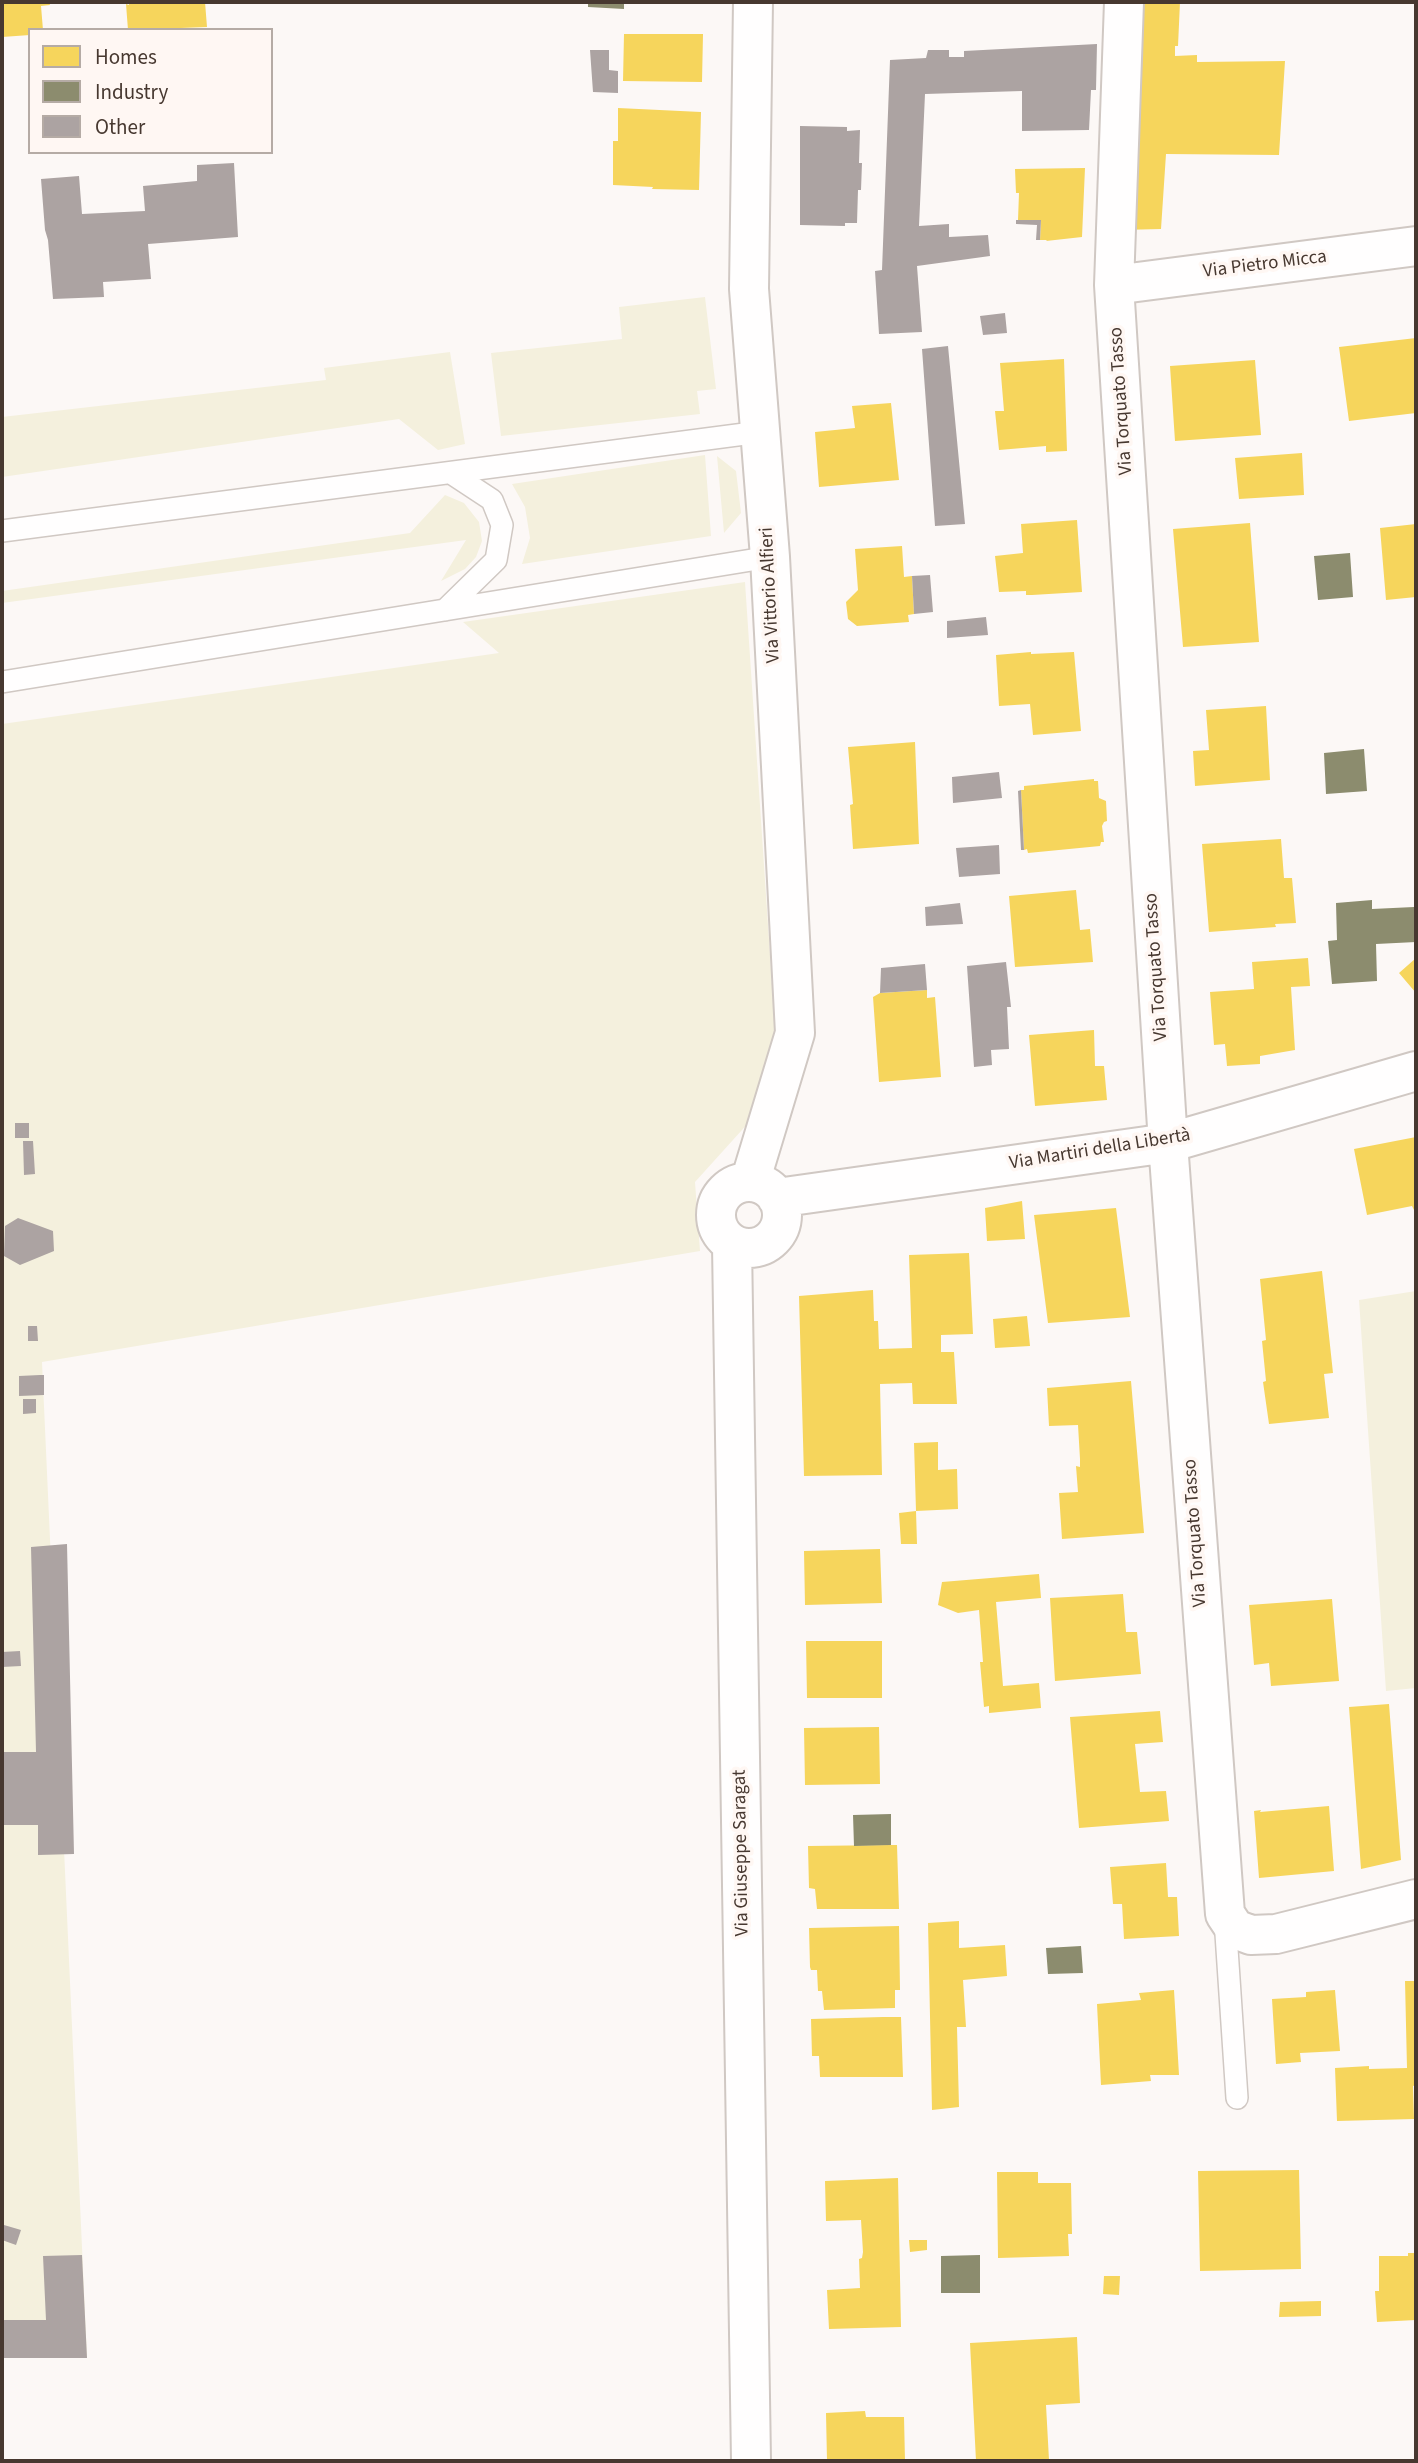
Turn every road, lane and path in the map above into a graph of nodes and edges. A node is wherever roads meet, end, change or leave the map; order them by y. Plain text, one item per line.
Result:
1 (753, 2) edge
2 (1124, 2) edge
3 (1416, 246) edge
4 (1114, 285) junction
5 (760, 432) junction
6 (451, 473) junction
7 (2, 531) edge
8 (769, 557) junction
9 (445, 610) junction
10 (2, 682) edge
11 (1416, 1070) edge
12 (1168, 1143) junction
13 (764, 1190) junction
14 (732, 1245) junction
15 (1416, 1899) edge
16 (1230, 1922) junction
17 (1237, 2098) dead end
18 (751, 2461) edge

1 - 5 street, Via Vittorio Alfieri
2 - 4 street, Via Torquato Tasso
3 - 4 street, Via Pietro Micca
4 - 12 street, Via Torquato Tasso
5 - 6 lane
5 - 8 street, Via Vittorio Alfieri
6 - 7 lane
6 - 9 lane
8 - 9 lane
8 - 13 street, Via Vittorio Alfieri
9 - 10 lane
11 - 12 street, Via Martiri della Libertà
12 - 13 street, Via Martiri della Libertà
12 - 16 street, Via Torquato Tasso
13 - 14 street
13 - 14 street
14 - 18 street, Via Giuseppe Saragat
15 - 16 street
16 - 17 lane

